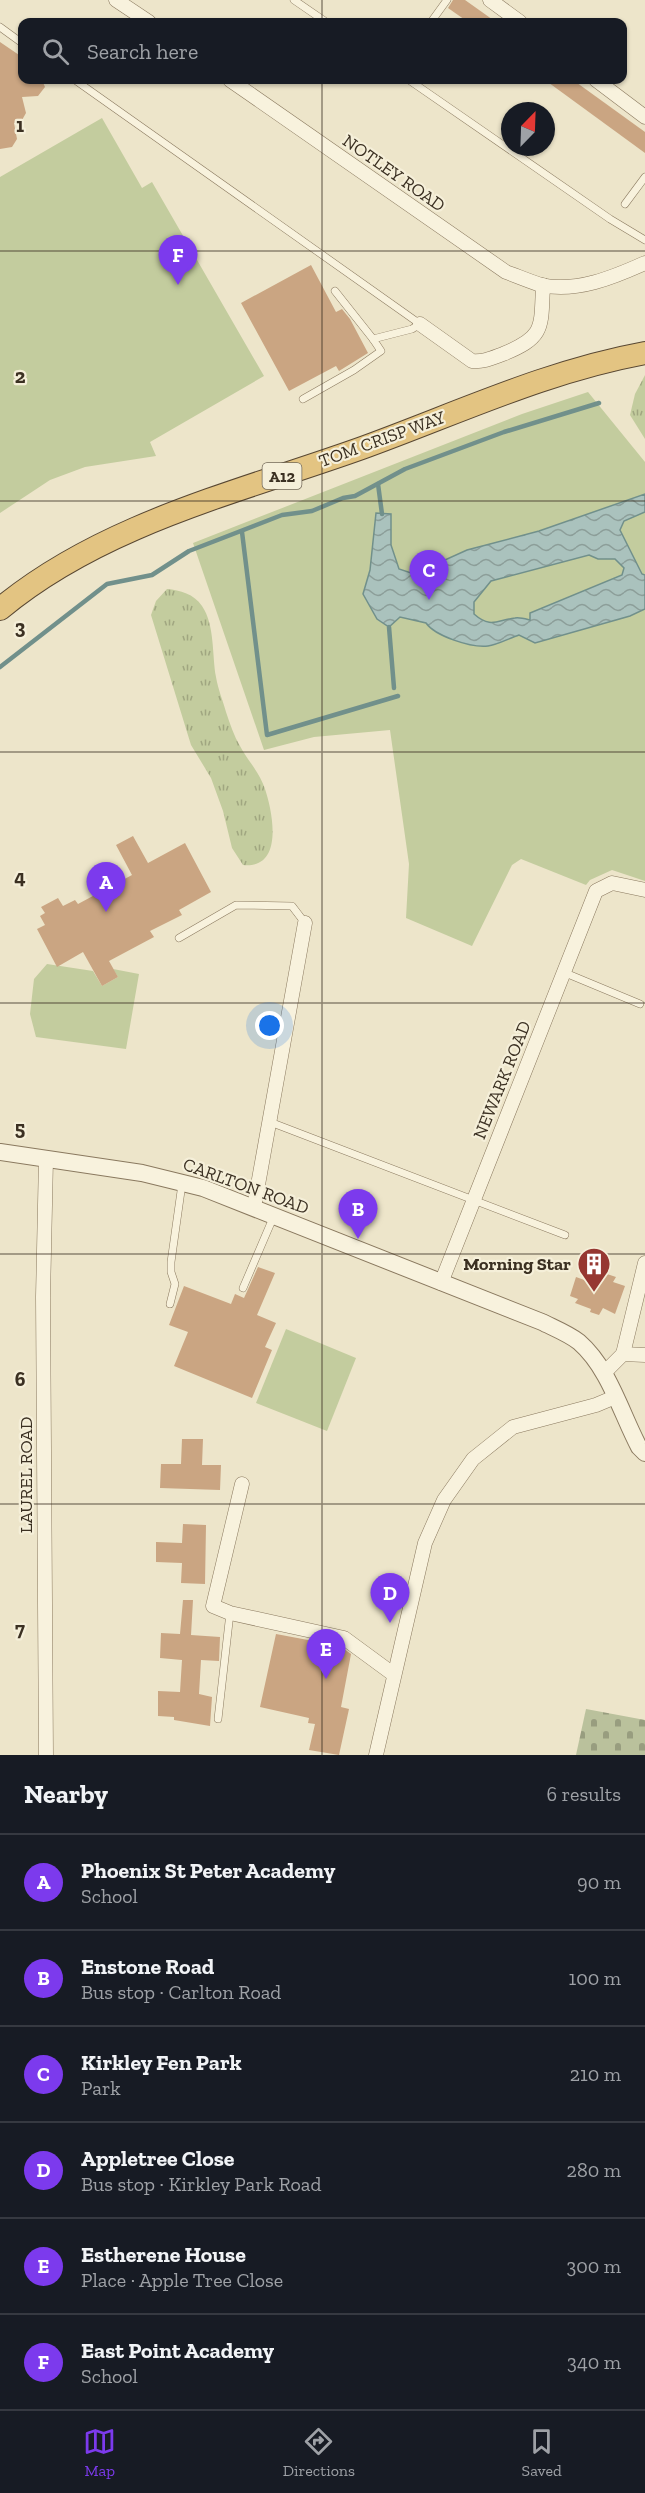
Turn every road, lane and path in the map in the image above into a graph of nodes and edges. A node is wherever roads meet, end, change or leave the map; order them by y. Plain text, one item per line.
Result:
1 (117, 0) edge
2 (294, 0) edge
3 (447, 0) edge
4 (490, 0) edge
5 (143, 18) edge
6 (320, 18) edge
7 (434, 18) edge
8 (515, 18) edge
9 (0, 27) edge
10 (18, 40) edge
11 (81, 84) edge
12 (236, 84) edge
13 (415, 84) edge
14 (601, 84) edge
15 (645, 117) edge
16 (645, 177) edge
17 (625, 204) dead end
18 (645, 240) edge
19 (645, 263) edge
20 (543, 285) junction
21 (335, 291) dead end
22 (420, 324) junction
23 (374, 339) junction
24 (645, 353) edge
25 (303, 399) dead end
26 (0, 609) edge
27 (645, 890) edge
28 (305, 923) joint
29 (179, 938) dead end
30 (563, 972) junction
31 (640, 1004) dead end
32 (270, 1122) junction
33 (0, 1152) edge
34 (46, 1159) junction
35 (182, 1182) junction
36 (474, 1200) junction
37 (254, 1207) junction
38 (274, 1215) junction
39 (565, 1235) dead end
40 (645, 1263) edge
41 (441, 1282) junction
42 (243, 1288) dead end
43 (170, 1304) dead end
44 (623, 1354) junction
45 (645, 1355) edge
46 (604, 1373) junction
47 (615, 1397) junction
48 (645, 1454) edge
49 (242, 1484) dead end
50 (230, 1613) junction
51 (393, 1674) junction
52 (218, 1719) dead end
53 (46, 1755) edge
54 (376, 1755) edge

1 - 5 street
2 - 6 lane
3 - 7 lane
4 - 8 street
9 - 10 lane
11 - 22 lane
12 - 20 street, NOTLEY ROAD
13 - 18 lane
14 - 15 street
16 - 17 lane
19 - 20 street, NOTLEY ROAD
20 - 22 street
21 - 23 lane
22 - 23 lane
23 - 25 lane
24 - 26 highway, TOM CRISP WAY / A12
27 - 30 street, NEWARK ROAD
28 - 29 lane
28 - 32 street
30 - 31 lane
30 - 36 street, NEWARK ROAD
32 - 36 lane
32 - 37 street
33 - 34 street, CARLTON ROAD
34 - 35 street, CARLTON ROAD
34 - 53 street, LAUREL ROAD
35 - 37 street, CARLTON ROAD
35 - 43 lane
36 - 39 lane
36 - 41 street, NEWARK ROAD
37 - 38 street, CARLTON ROAD
38 - 41 street, CARLTON ROAD
38 - 42 lane
40 - 44 street
41 - 46 street, CARLTON ROAD
44 - 45 street
44 - 46 street
46 - 47 street, CARLTON ROAD
47 - 48 street, CARLTON ROAD
47 - 51 street
49 - 50 street
50 - 51 street
50 - 52 lane
51 - 54 street

